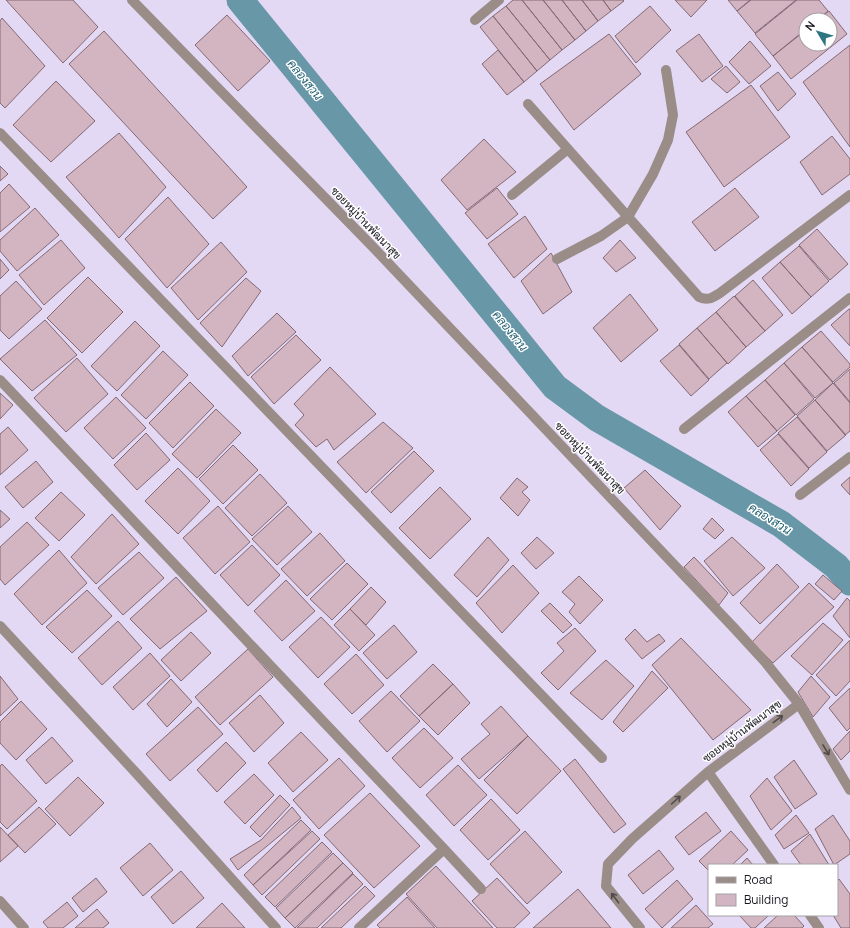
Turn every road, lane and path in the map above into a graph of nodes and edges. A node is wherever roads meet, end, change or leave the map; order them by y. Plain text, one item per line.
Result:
1 (132, 0) edge
2 (499, 0) edge
3 (475, 20) dead end
4 (666, 70) dead end
5 (528, 104) dead end
6 (0, 133) edge
7 (568, 149) junction
8 (512, 195) dead end
9 (850, 195) edge
10 (628, 217) junction
11 (557, 258) dead end
12 (850, 298) edge
13 (0, 380) edge
14 (684, 430) dead end
15 (850, 457) edge
16 (800, 496) dead end
17 (0, 626) edge
18 (798, 704) junction
19 (602, 758) dead end
20 (708, 772) junction
21 (850, 790) edge
22 (444, 849) junction
23 (773, 864) edge
24 (481, 889) dead end
25 (0, 901) edge
26 (811, 916) edge
27 (24, 928) edge
28 (276, 928) edge
29 (359, 928) edge
30 (640, 928) edge
31 (819, 928) edge

1 - 18 street, ซอยหมู่บ้านพัฒนาสุข
2 - 3 street
4 - 10 street
5 - 7 street
6 - 19 street
7 - 8 street
7 - 10 street
9 - 10 street
10 - 11 street
12 - 14 street
13 - 22 street
15 - 16 street
17 - 28 street
20 -> 18 street, ซอยหมู่บ้านพัฒนาสุข
18 -> 21 street
20 - 23 street
30 -> 20 street, ซอยหมู่บ้านพัฒนาสุข
22 - 24 street
22 - 29 street
25 - 27 street
26 - 31 street

